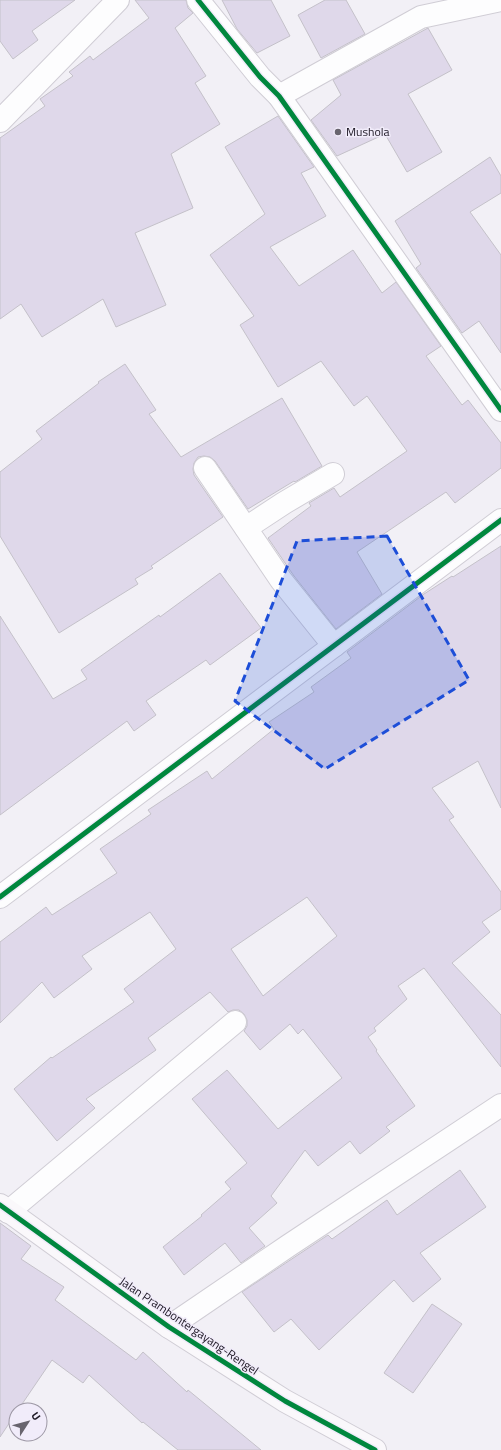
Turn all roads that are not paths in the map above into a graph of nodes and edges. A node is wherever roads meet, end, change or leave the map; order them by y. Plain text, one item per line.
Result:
1 (118, 0) edge
2 (198, 0) edge
3 (501, 0) edge
4 (271, 88) junction
5 (0, 122) edge
6 (501, 410) edge
7 (205, 468) dead end
8 (333, 474) dead end
9 (501, 520) edge
10 (246, 528) junction
11 (334, 646) junction
12 (0, 896) edge
13 (235, 1022) dead end
14 (501, 1105) edge
15 (4, 1209) edge
16 (169, 1327) junction
17 (375, 1450) edge

1 - 5 street
2 - 4 street
3 - 4 street
4 - 6 street
7 - 10 street
8 - 10 street
9 - 11 street
10 - 11 street
11 - 12 street
13 - 15 street
14 - 16 street
15 - 16 street, Jalan Prambontergayang-Rengel
16 - 17 street, Jalan Prambontergayang-Rengel

